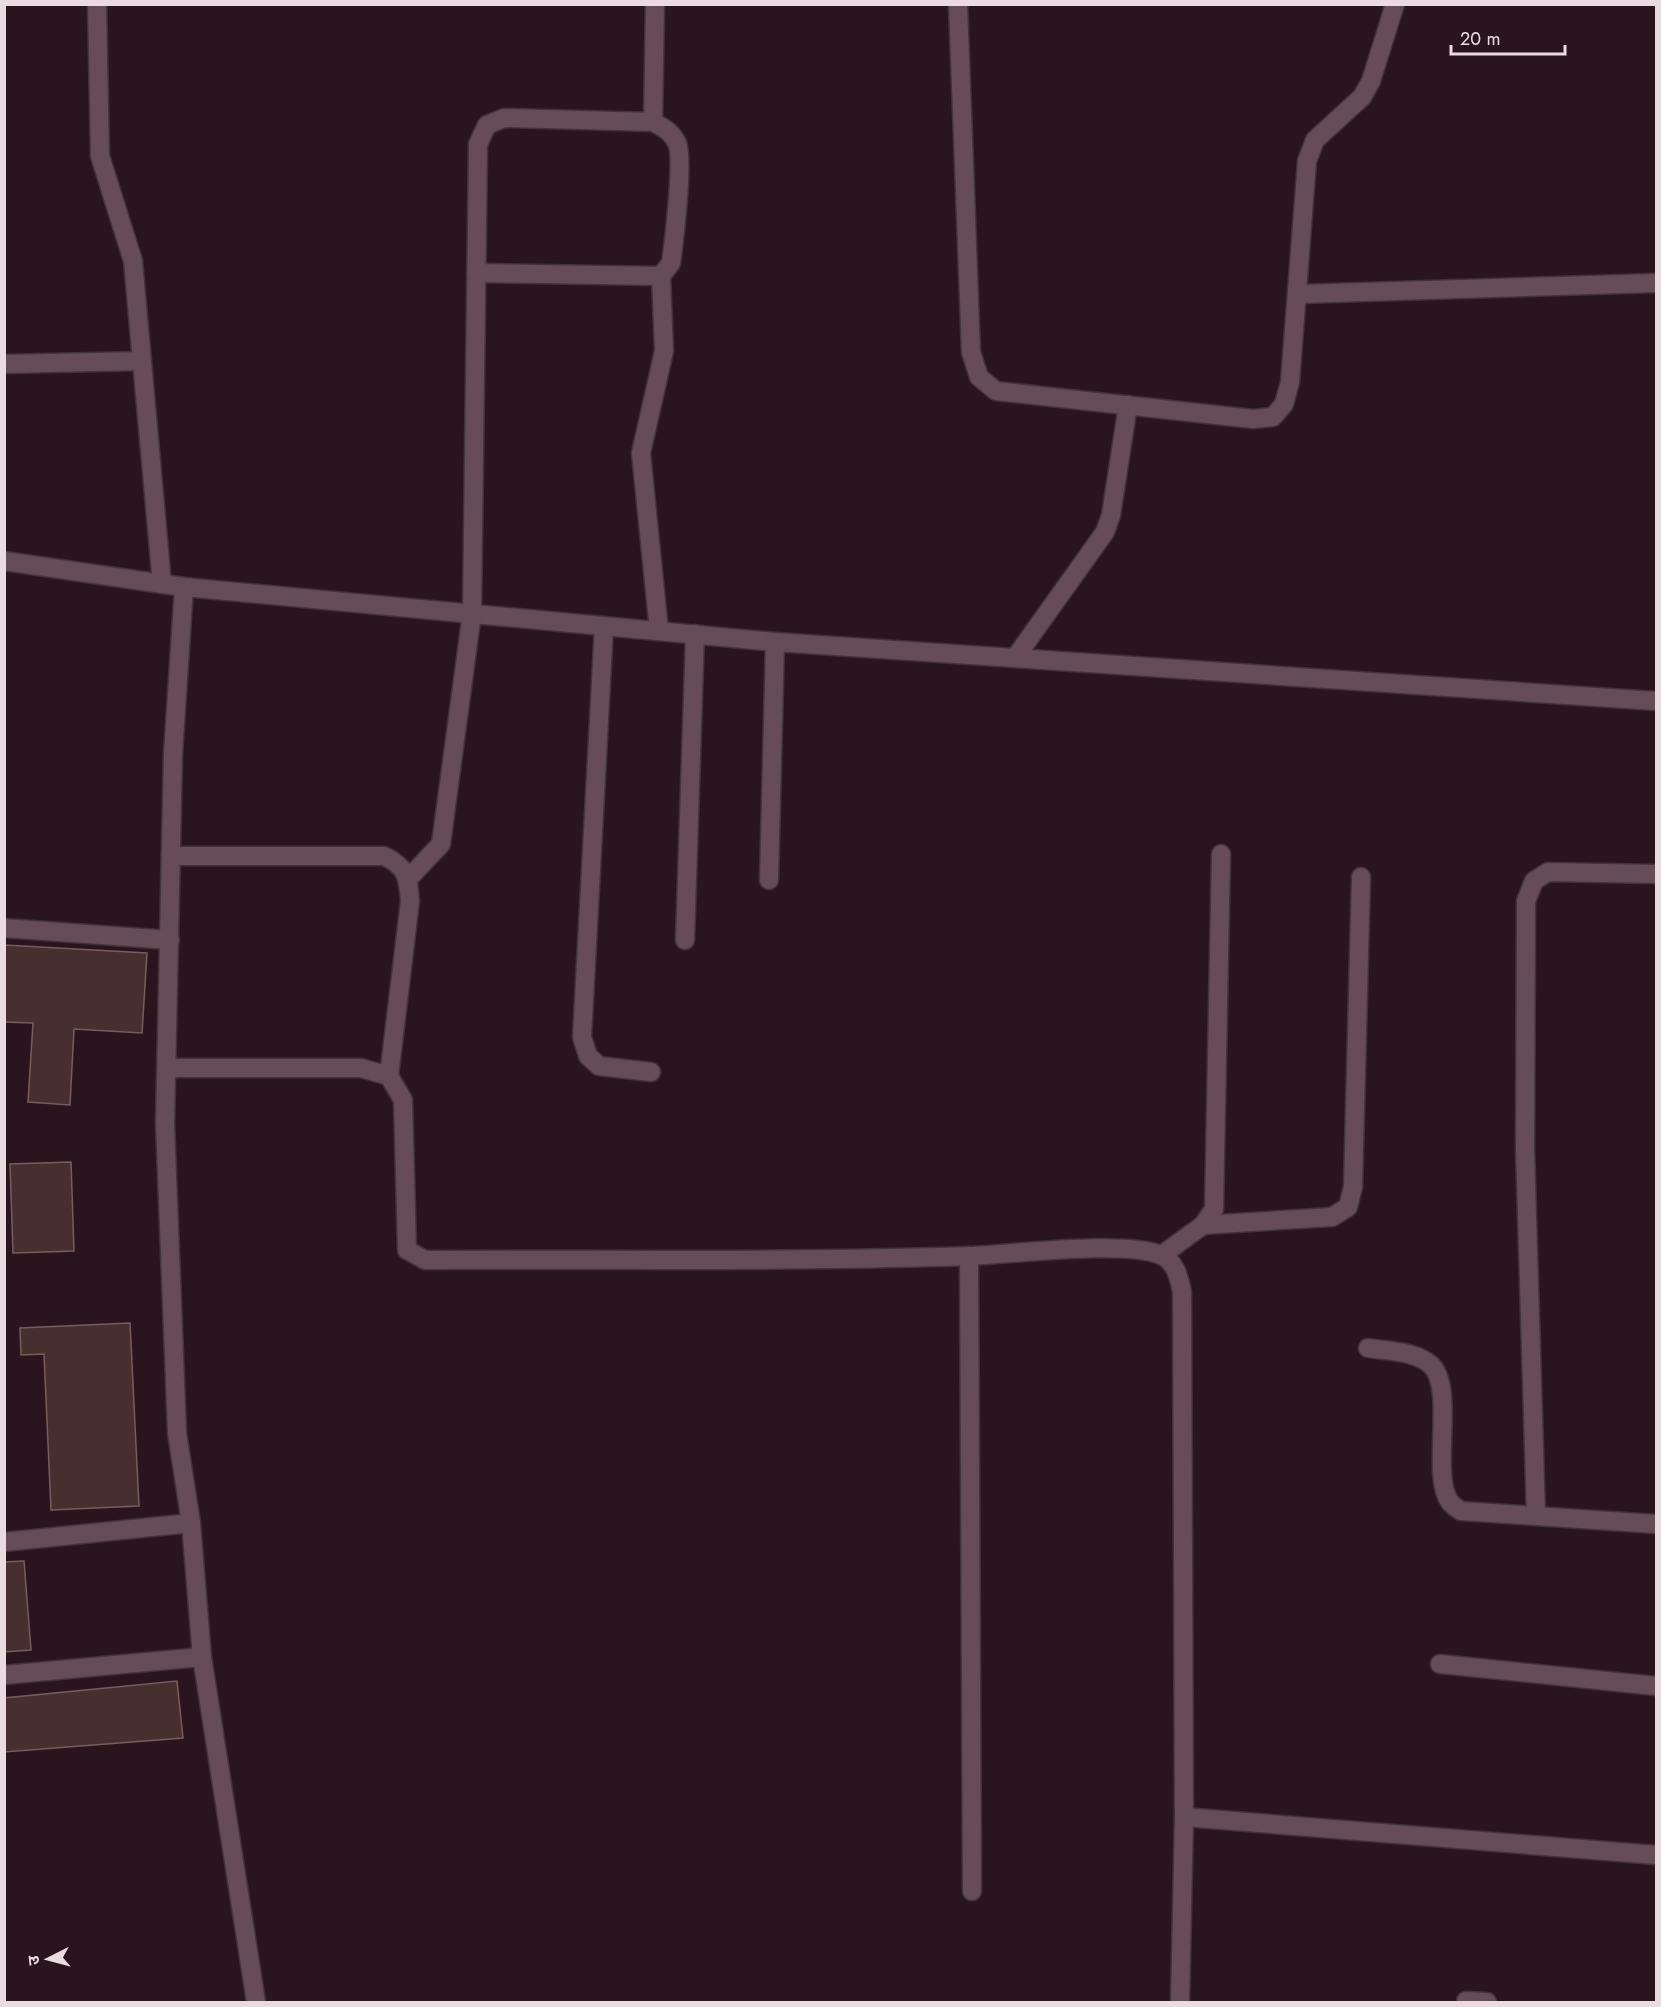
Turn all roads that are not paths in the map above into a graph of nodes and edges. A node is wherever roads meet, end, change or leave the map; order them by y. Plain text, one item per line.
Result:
1 (97, 4) edge
2 (655, 4) edge
3 (958, 4) edge
4 (1395, 4) edge
5 (653, 122) junction
6 (476, 273) junction
7 (661, 276) junction
8 (1656, 283) edge
9 (1299, 294) junction
10 (142, 361) junction
11 (4, 364) edge
12 (1128, 405) junction
13 (4, 561) edge
14 (162, 584) junction
15 (184, 587) junction
16 (472, 613) junction
17 (603, 626) junction
18 (660, 631) junction
19 (695, 634) junction
20 (775, 642) junction
21 (1015, 658) junction
22 (1656, 701) edge
23 (1221, 854) dead end
24 (171, 856) junction
25 (1656, 874) edge
26 (1361, 877) dead end
27 (408, 879) junction
28 (769, 880) dead end
29 (4, 928) edge
30 (170, 940) junction
31 (685, 940) dead end
32 (167, 1068) junction
33 (651, 1072) dead end
34 (389, 1076) junction
35 (1203, 1225) junction
36 (1162, 1255) junction
37 (969, 1256) junction
38 (1368, 1348) dead end
39 (1536, 1516) junction
40 (191, 1523) junction
41 (1656, 1524) edge
42 (4, 1542) edge
43 (202, 1657) junction
44 (1440, 1664) dead end
45 (4, 1676) edge
46 (1656, 1686) edge
47 (1184, 1816) junction
48 (1656, 1855) edge
49 (972, 1892) dead end
50 (1466, 2001) edge
51 (256, 2002) edge
52 (1180, 2002) edge
53 (1487, 2002) edge

1 - 10 street
2 - 5 street
3 - 12 street
4 - 9 street
5 - 6 street
5 - 7 street
6 - 7 street
6 - 16 street
7 - 18 street
8 - 9 street
9 - 12 street
10 - 11 street
10 - 14 street
12 - 21 street
13 - 14 street
14 - 15 street
15 - 16 street
15 - 24 street
16 - 17 street
16 - 27 street
17 - 18 street
17 - 33 street
18 - 19 street
19 - 20 street
19 - 31 street
20 - 21 street
20 - 28 street
21 - 22 street
23 - 35 street
24 - 27 street
24 - 30 street
25 - 39 street
26 - 35 street
27 - 34 street
29 - 30 street
30 - 32 street
32 - 34 street
32 - 40 street
34 - 37 street
35 - 36 street
36 - 37 street
36 - 47 street
37 - 49 street
38 - 39 street
39 - 41 street
40 - 42 street
40 - 43 street
43 - 45 street
43 - 51 street
44 - 46 street
47 - 48 street
47 - 52 street
50 - 53 street

